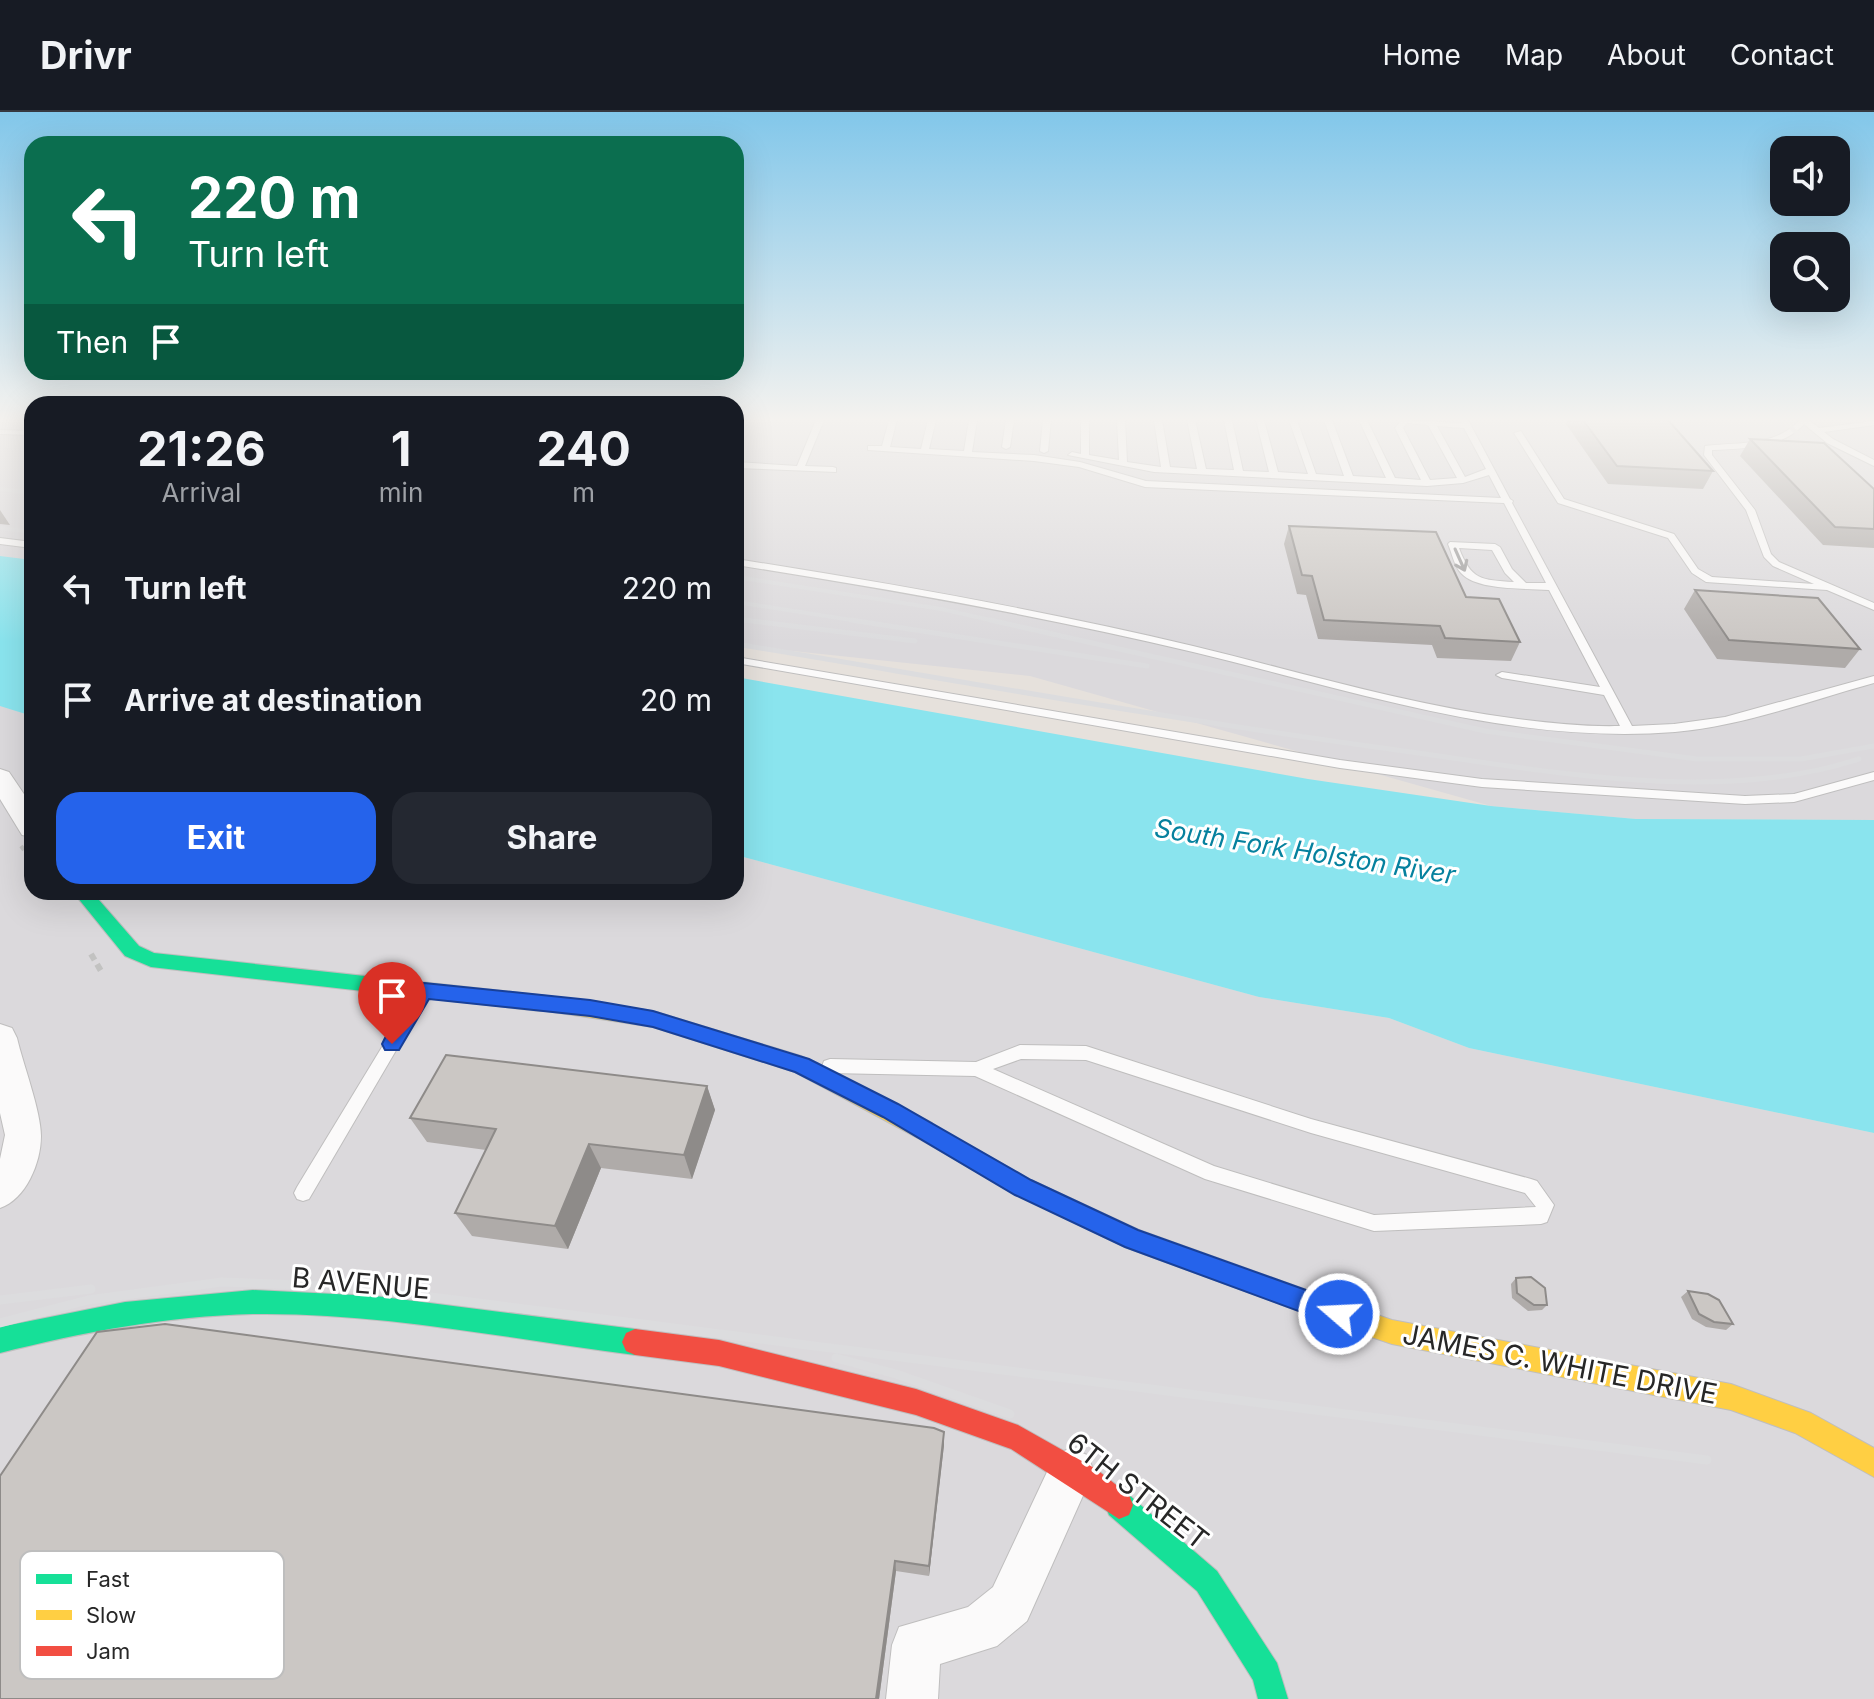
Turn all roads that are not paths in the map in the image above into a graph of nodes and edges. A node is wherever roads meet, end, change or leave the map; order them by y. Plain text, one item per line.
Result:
1 (1360, 494) edge
2 (1505, 494) edge
3 (1557, 494) edge
4 (1738, 494) edge
5 (1509, 501) junction
6 (0, 541) edge
7 (24, 544) edge
8 (744, 563) edge
9 (1522, 584) junction
10 (1553, 587) junction
11 (1824, 588) junction
12 (1874, 607) edge
13 (744, 661) edge
14 (1502, 675) dead end
15 (1874, 679) edge
16 (1608, 692) junction
17 (1627, 728) junction
18 (1874, 776) edge
19 (0, 778) edge
20 (24, 816) edge
21 (89, 900) edge
22 (424, 990) junction
23 (0, 1038) edge
24 (801, 1065) junction
25 (976, 1069) junction
26 (0, 1191) edge
27 (303, 1193) dead end
28 (0, 1340) edge
29 (719, 1353) joint
30 (1874, 1463) edge
31 (1071, 1471) junction
32 (912, 1699) edge
33 (1273, 1699) edge

1 - 5 lane
2 - 5 lane
3 - 11 lane
4 - 11 lane
5 - 10 lane
6 - 7 lane
8 - 17 lane
9 -> 9 lane
9 - 10 lane
10 - 16 lane
11 - 12 lane
13 - 18 lane
14 - 16 lane
15 - 17 lane
16 - 17 lane
19 - 20 street
21 - 22 street, JAMES C. WHITE DRIVE
22 - 24 street, JAMES C. WHITE DRIVE
22 - 27 lane
23 - 26 street
24 - 25 lane
24 - 30 street, JAMES C. WHITE DRIVE
25 - 25 lane
28 - 29 street, B AVENUE
29 - 31 street, 6TH STREET
31 - 32 street
31 - 33 street, 6TH STREET

